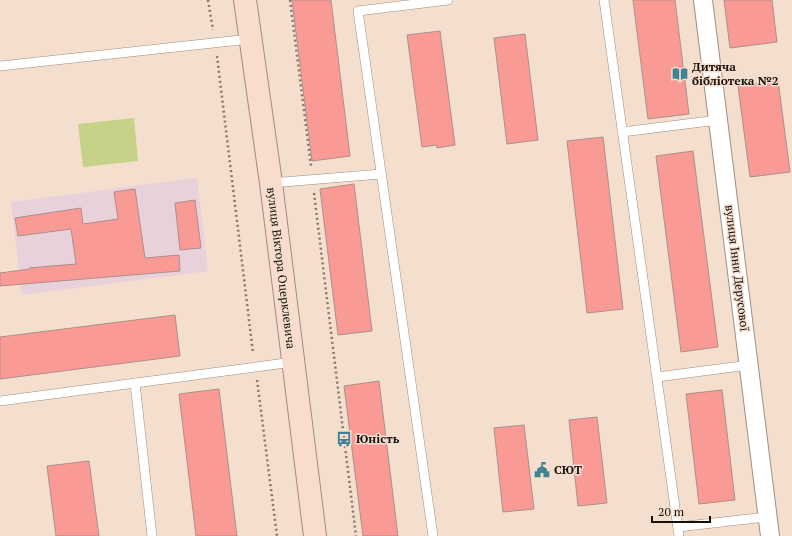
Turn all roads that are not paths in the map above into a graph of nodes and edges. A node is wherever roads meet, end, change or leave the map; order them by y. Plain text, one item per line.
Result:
1 (245, 0) edge
2 (448, 0) edge
3 (604, 0) edge
4 (703, 0) edge
5 (250, 39) junction
6 (0, 66) edge
7 (718, 120) junction
8 (622, 132) junction
9 (381, 174) junction
10 (270, 183) junction
11 (293, 362) junction
12 (749, 365) junction
13 (657, 377) junction
14 (135, 382) junction
15 (0, 401) edge
16 (767, 517) junction
17 (678, 532) edge
18 (152, 536) edge
19 (315, 536) edge
20 (433, 536) edge
21 (770, 536) edge

1 - 5 street, вулиця Віктора Оцерклевича
2 - 9 lane
3 - 8 lane
4 - 7 street, вулиця Інни Дерусової
5 - 6 lane
5 - 10 street, вулиця Віктора Оцерклевича
7 - 8 lane
7 - 12 street, вулиця Інни Дерусової
8 - 13 lane
9 - 10 lane
9 - 20 lane
10 - 11 street, вулиця Віктора Оцерклевича
11 - 14 lane
11 - 19 street, вулиця Віктора Оцерклевича
12 - 13 lane
12 - 16 street, вулиця Інни Дерусової
13 - 17 lane
14 - 15 lane
14 - 18 lane
16 - 17 lane
16 - 21 street, вулиця Інни Дерусової

